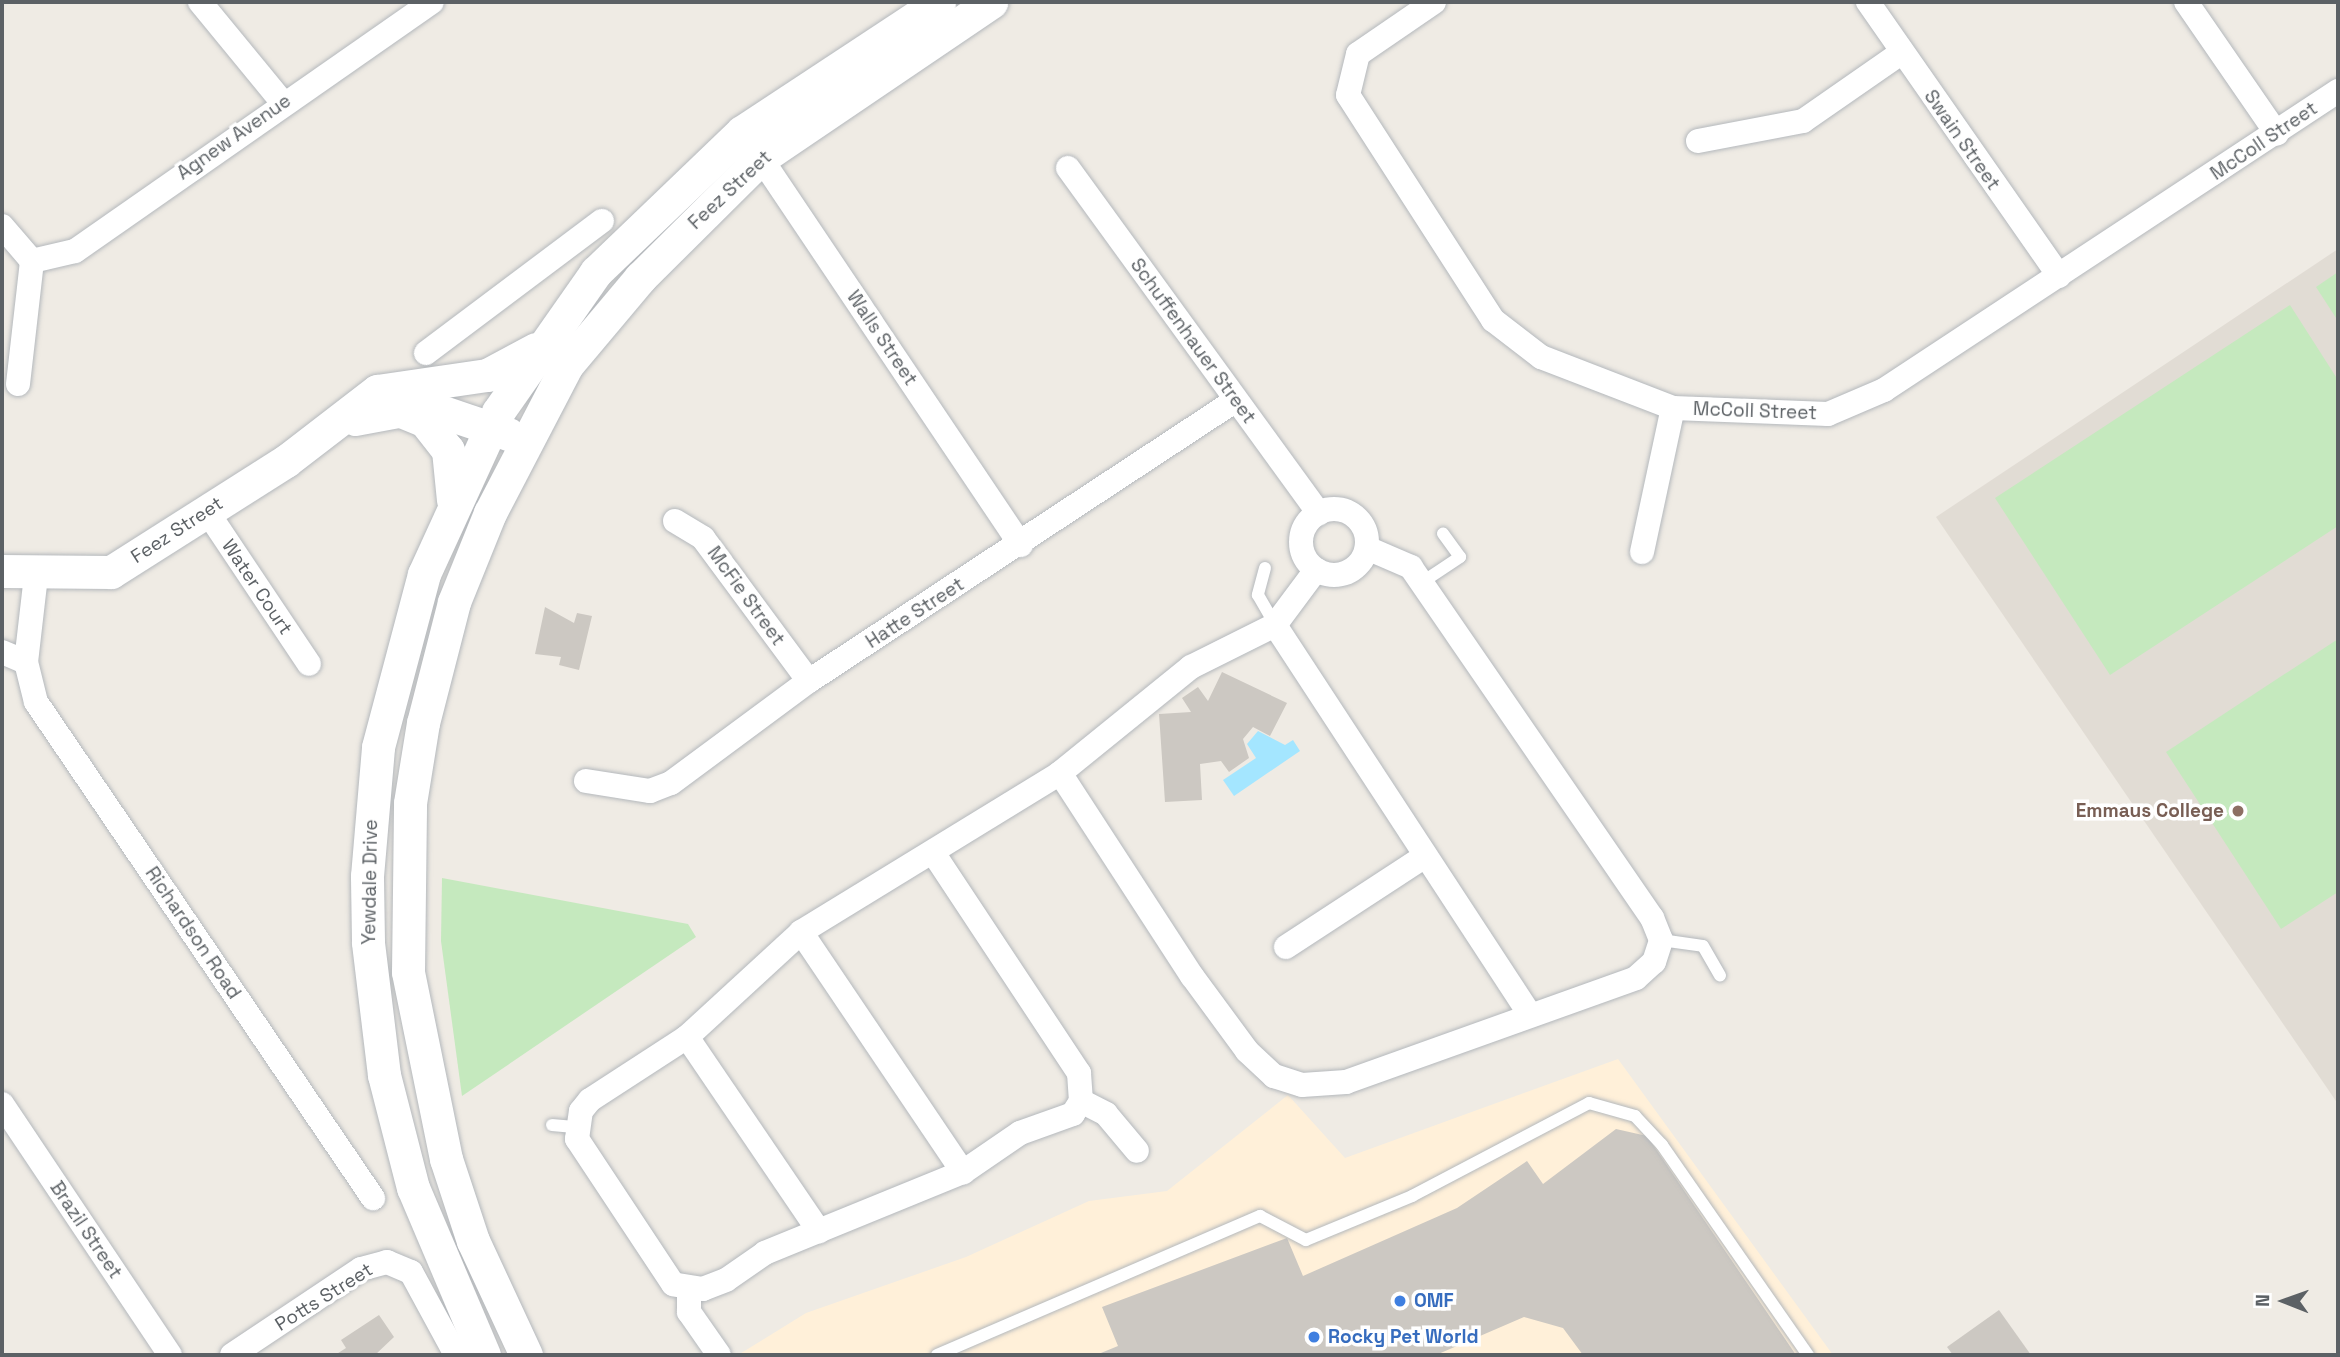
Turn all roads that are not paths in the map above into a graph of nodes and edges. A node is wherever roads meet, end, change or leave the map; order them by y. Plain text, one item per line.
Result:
1 (200, 2) edge
2 (432, 2) edge
3 (990, 2) edge
4 (1434, 2) edge
5 (1868, 2) edge
6 (2186, 2) edge
7 (938, 10) edge
8 (1901, 53) junction
9 (2338, 91) edge
10 (282, 102) junction
11 (2277, 134) junction
12 (1698, 141) dead end
13 (752, 145) junction
14 (1068, 168) dead end
15 (602, 222) dead end
16 (2, 226) edge
17 (573, 243) junction
18 (32, 261) junction
19 (599, 269) junction
20 (2059, 276) junction
21 (541, 346) junction
22 (431, 366) junction
23 (18, 384) dead end
24 (1236, 400) junction
25 (390, 408) junction
26 (1674, 408) junction
27 (493, 421) junction
28 (333, 426) junction
29 (529, 438) junction
30 (453, 500) junction
31 (206, 510) junction
32 (1318, 513) junction
33 (675, 521) dead end
34 (1443, 534) dead end
35 (1021, 545) junction
36 (1367, 548) junction
37 (1642, 552) dead end
38 (1265, 568) dead end
39 (1316, 570) junction
40 (2, 571) edge
41 (36, 576) junction
42 (1422, 583) junction
43 (1275, 625) junction
44 (2, 652) edge
45 (26, 662) junction
46 (309, 664) dead end
47 (809, 681) junction
48 (1060, 773) junction
49 (586, 781) dead end
50 (934, 854) junction
51 (1422, 858) junction
52 (801, 932) junction
53 (1661, 940) junction
54 (1286, 947) dead end
55 (1720, 975) dead end
56 (1530, 1015) junction
57 (687, 1037) junction
58 (1081, 1101) junction
59 (2, 1104) edge
60 (552, 1125) dead end
61 (577, 1127) junction
62 (1138, 1151) dead end
63 (963, 1172) junction
64 (373, 1198) dead end
65 (819, 1231) junction
66 (689, 1289) junction
67 (170, 1355) edge
68 (232, 1355) edge
69 (456, 1355) edge
70 (484, 1355) edge
71 (526, 1355) edge
72 (719, 1355) edge
73 (937, 1355) edge
74 (1808, 1355) edge

1 - 10 street
2 - 10 street, Agnew Avenue
3 - 7 main road, Feez Street
4 - 26 street, McColl Street
5 - 8 street, Swain Street
6 - 11 street
7 - 13 main road, Feez Street
8 - 12 street
8 - 20 street, Swain Street
9 - 11 street, McColl Street
10 - 18 street, Agnew Avenue
11 - 20 street, McColl Street
13 - 19 main road, Feez Street
13 - 29 main road, Feez Street
13 - 35 street, Walls Street
14 - 24 street, Schuffenhauer Street
15 - 17 street, Feez Street
16 - 18 street
17 - 19 street
17 - 22 street, Feez Street
18 - 23 street
19 - 21 main road, Feez Street
20 - 26 street, McColl Street
21 - 22 main road
21 - 27 main road, Feez Street
22 - 27 main road, Feez Street
22 - 28 main road, Feez Street
24 - 32 street, Schuffenhauer Street
24 - 35 street, Hatte Street
25 - 27 main road, Feez Street
25 - 28 main road, Feez Street
25 - 30 main road
26 - 37 street
27 - 29 main road, Feez Street
27 - 30 main road, Yewdale Drive
28 - 31 main road, Feez Street
29 - 71 main road, Yewdale Drive
30 - 70 main road, Yewdale Drive
31 - 41 main road, Feez Street
31 - 46 street, Water Court
32 - 36 street
32 - 39 street
33 - 47 street, McFie Street
34 - 42 lane
35 - 47 street, Hatte Street
36 - 39 street
36 - 42 street
38 - 43 lane
39 - 43 street
40 - 41 main road, Feez Street
41 - 45 street, Richardson Road
42 - 53 street
43 - 48 street
43 - 51 street
44 - 45 street
45 - 64 street, Richardson Road
47 - 49 street, Hatte Street
48 - 50 street
48 - 56 street
50 - 52 street
50 - 58 street
51 - 54 street
51 - 56 street
52 - 57 street
52 - 63 street
53 - 55 lane
53 - 56 street
57 - 61 street
57 - 65 street
58 - 62 street
58 - 63 street
59 - 67 street, Brazil Street
60 - 61 lane
61 - 66 street
63 - 65 street
65 - 66 street
66 - 72 street
68 - 69 street, Potts Street
73 - 74 lane

